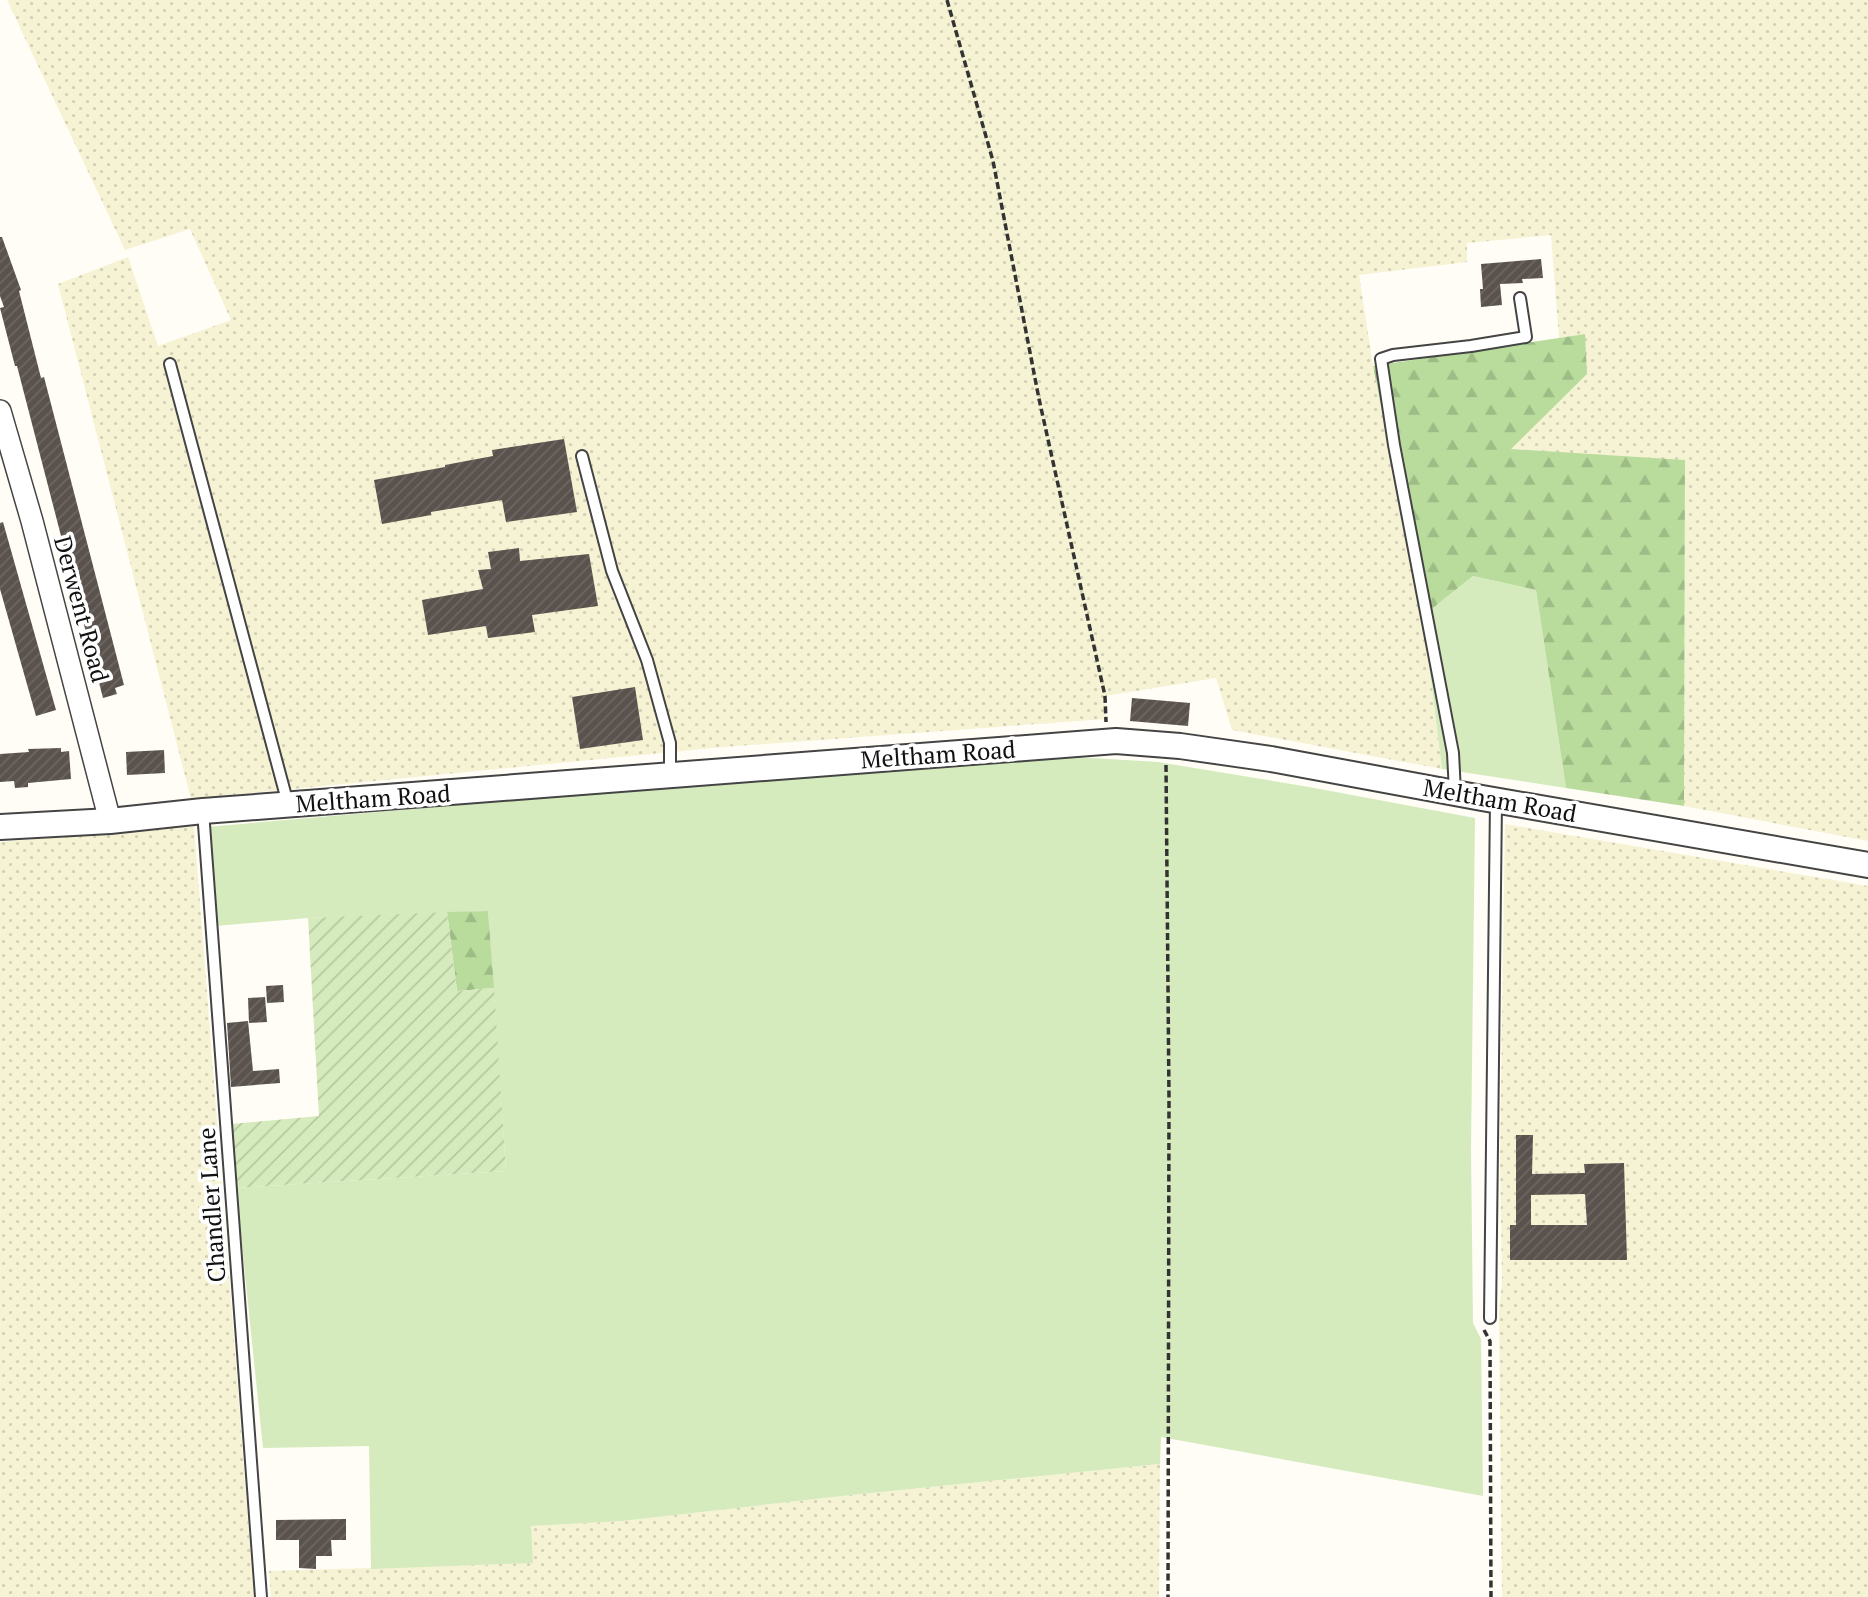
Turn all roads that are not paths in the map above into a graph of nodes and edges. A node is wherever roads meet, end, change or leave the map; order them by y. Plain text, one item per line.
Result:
1 (1520, 298) dead end
2 (170, 363) dead end
3 (0, 411) edge
4 (582, 456) dead end
5 (670, 775) junction
6 (1455, 792) junction
7 (1496, 801) junction
8 (288, 804) junction
9 (204, 811) junction
10 (110, 821) junction
11 (0, 827) edge
12 (1868, 865) edge
13 (1490, 1318) dead end
14 (261, 1597) edge

1 - 6 lane
2 - 8 lane
3 - 10 street, Derwent Road
4 - 5 lane
5 - 6 street, Meltham Road
5 - 8 street, Meltham Road
6 - 7 street, Meltham Road
7 - 12 street, Meltham Road
7 - 13 lane
8 - 9 street, Meltham Road
9 - 10 street, Meltham Road
9 - 14 lane, Chandler Lane
10 - 11 street, Meltham Road

